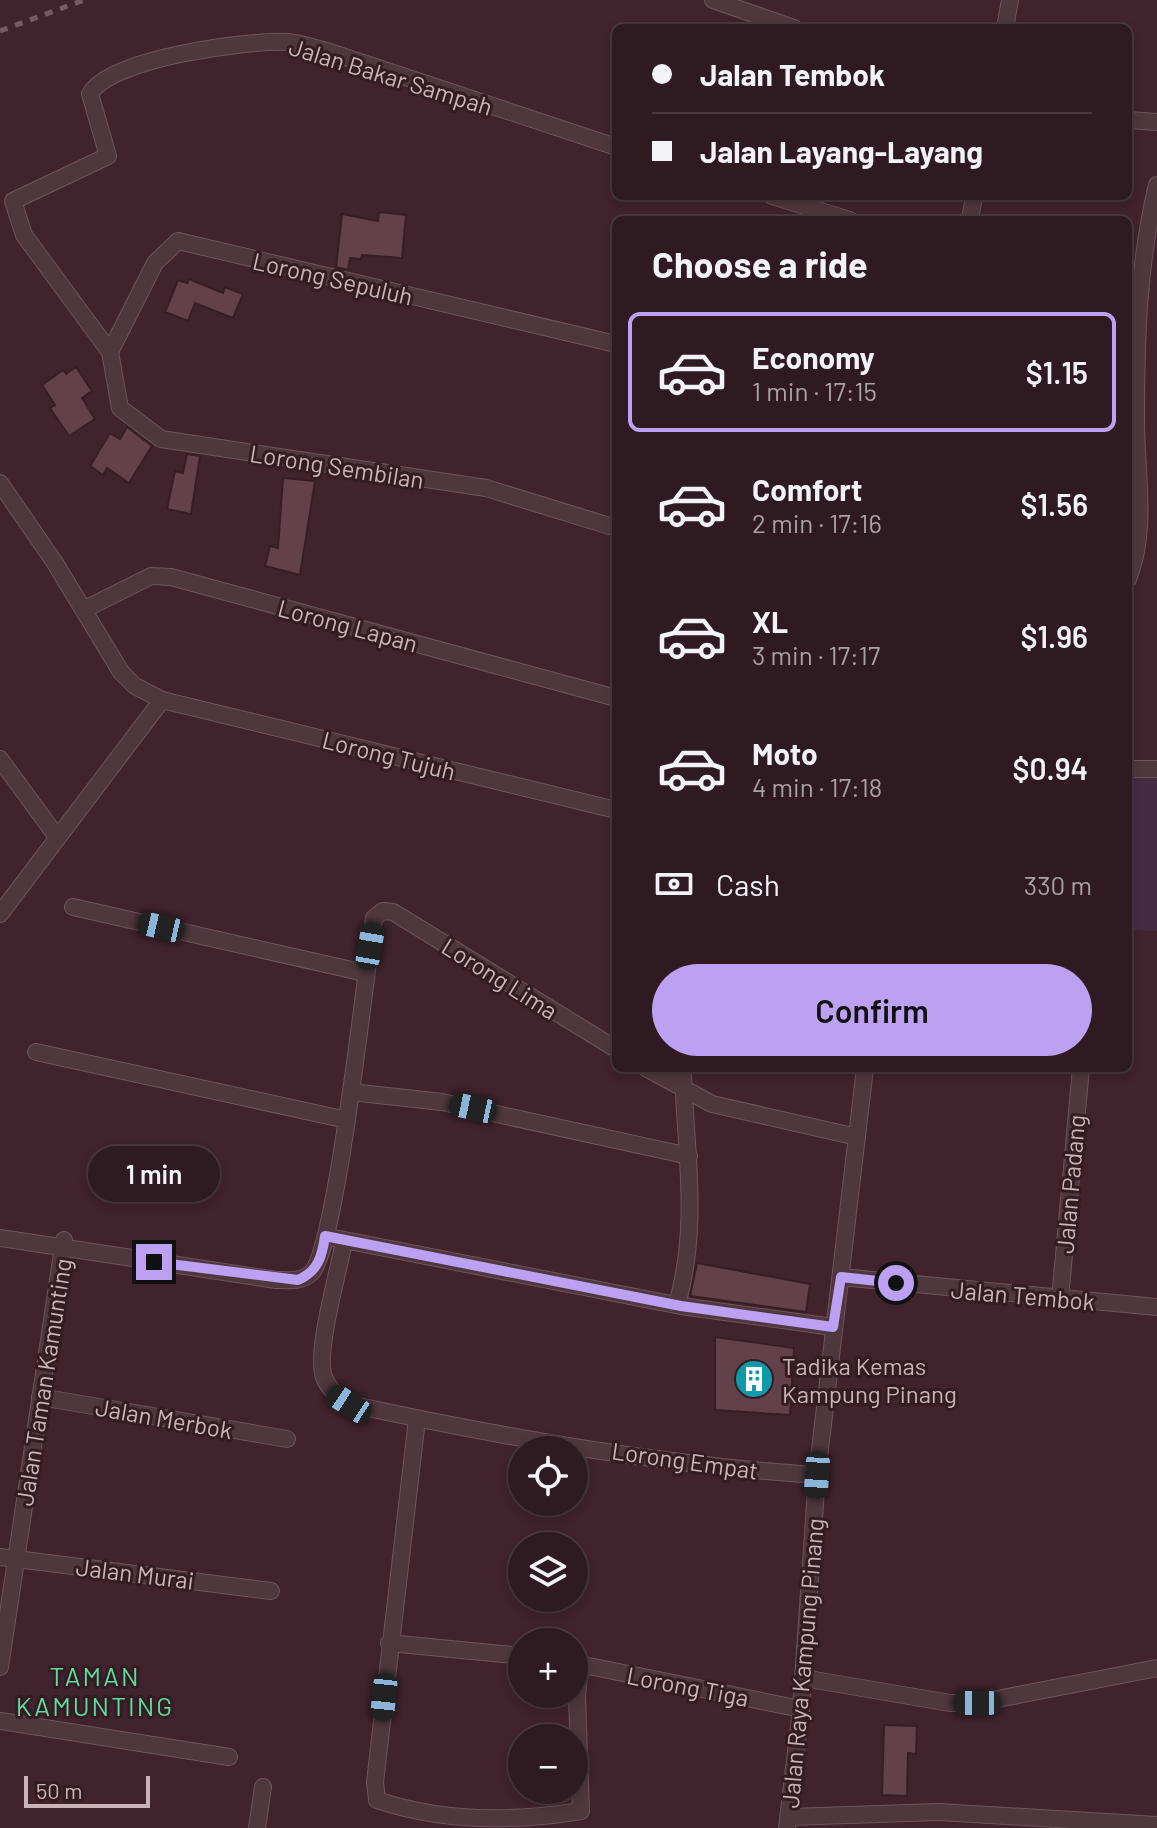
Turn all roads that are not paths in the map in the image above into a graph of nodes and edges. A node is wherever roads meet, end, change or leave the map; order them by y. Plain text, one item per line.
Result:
1 (713, 0) edge
2 (1010, 0) edge
3 (782, 24) edge
4 (1006, 24) edge
5 (1132, 120) edge
6 (1157, 122) edge
7 (612, 146) edge
8 (1157, 185) edge
9 (785, 200) edge
10 (837, 216) edge
11 (612, 343) edge
12 (110, 352) junction
13 (0, 483) edge
14 (612, 527) edge
15 (1132, 565) edge
16 (85, 609) junction
17 (612, 697) edge
18 (162, 700) junction
19 (1, 764) edge
20 (1132, 769) edge
21 (1157, 769) edge
22 (612, 809) edge
23 (57, 837) junction
24 (3, 907) edge
25 (73, 907) dead end
26 (365, 973) junction
27 (612, 1047) edge
28 (36, 1052) dead end
29 (653, 1072) edge
30 (683, 1072) edge
31 (865, 1072) edge
32 (1081, 1072) edge
33 (684, 1091) junction
34 (351, 1092) junction
35 (347, 1120) junction
36 (857, 1137) junction
37 (689, 1156) junction
38 (325, 1236) junction
39 (0, 1238) edge
40 (344, 1241) junction
41 (64, 1244) junction
42 (841, 1277) junction
43 (1060, 1299) junction
44 (677, 1305) junction
45 (1157, 1307) edge
46 (833, 1327) junction
47 (40, 1397) junction
48 (417, 1419) junction
49 (287, 1439) dead end
50 (817, 1475) junction
51 (8, 1557) edge
52 (271, 1591) dead end
53 (389, 1643) junction
54 (508, 1655) edge
55 (588, 1665) edge
56 (0, 1667) edge
57 (1157, 1668) edge
58 (803, 1678) junction
59 (577, 1708) edge
60 (801, 1709) junction
61 (0, 1721) edge
62 (229, 1757) dead end
63 (263, 1787) dead end
64 (788, 1823) edge
65 (1157, 1825) edge
66 (257, 1828) edge

1 - 3 street
2 - 4 street
5 - 6 street
7 - 12 street, Jalan Bakar Sampah
8 - 15 street
9 - 10 street
11 - 12 street, Lorong Sepuluh
12 - 14 street, Lorong Sembilan
13 - 16 street, Lorong Tujuh
16 - 17 street, Lorong Lapan
16 - 18 street, Lorong Tujuh
18 - 22 street, Lorong Tujuh
18 - 23 street
19 - 23 street
20 - 21 street
23 - 24 street
25 - 26 street
26 - 27 street, Lorong Lima
26 - 34 street
28 - 35 street
29 - 33 street
30 - 33 street
31 - 36 street, Jalan Raya Kampung Pinang
32 - 43 street, Jalan Padang
33 - 36 street
33 - 37 street
34 - 35 street
34 - 37 street
35 - 38 street
36 - 42 street, Jalan Raya Kampung Pinang
37 - 44 street
38 - 40 street
38 - 41 street
39 - 41 street
40 - 44 street
40 - 48 street, Lorong Empat
41 - 47 street, Jalan Taman Kamunting
42 - 43 street, Jalan Tembok
42 - 46 street, Jalan Raya Kampung Pinang
43 - 45 street, Jalan Tembok
44 - 46 street
46 - 50 street, Jalan Raya Kampung Pinang
47 - 49 street, Jalan Merbok
47 - 51 street, Jalan Taman Kamunting
48 - 50 street, Lorong Empat
48 - 53 street
50 - 58 street, Jalan Raya Kampung Pinang
51 - 52 street, Jalan Murai
51 - 56 street, Jalan Taman Kamunting
53 - 54 street
53 - 59 street
55 - 60 street, Lorong Tiga
57 - 58 street
58 - 60 street, Jalan Raya Kampung Pinang
60 - 64 street, Jalan Raya Kampung Pinang
61 - 62 street
63 - 66 street
64 - 65 street

